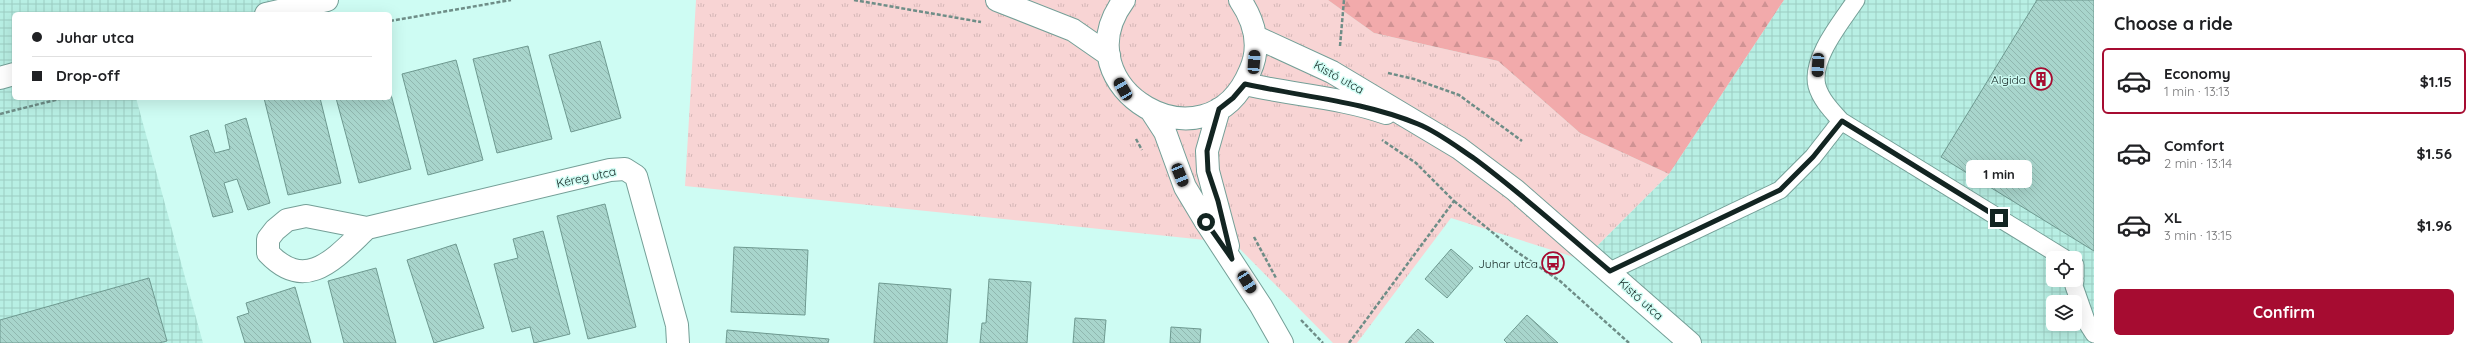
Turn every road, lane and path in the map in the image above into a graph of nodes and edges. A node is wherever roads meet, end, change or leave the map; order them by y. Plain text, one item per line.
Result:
1 (327, 0) edge
2 (511, 0) edge
3 (854, 0) edge
4 (997, 0) edge
5 (1124, 0) edge
6 (1240, 0) edge
7 (1344, 0) edge
8 (1856, 0) edge
9 (275, 12) edge
10 (392, 21) edge
11 (985, 22) dead end
12 (1256, 37) junction
13 (1340, 47) dead end
14 (1109, 56) junction
15 (1380, 72) dead end
16 (12, 75) edge
17 (0, 78) edge
18 (1245, 84) junction
19 (55, 100) edge
20 (1219, 109) junction
21 (1152, 112) junction
22 (0, 114) edge
23 (1842, 121) junction
24 (1419, 124) junction
25 (1376, 137) dead end
26 (1522, 141) dead end
27 (1454, 201) junction
28 (367, 228) dead end
29 (1252, 233) dead end
30 (2053, 251) edge
31 (1232, 259) junction
32 (1610, 271) junction
33 (1277, 280) dead end
34 (2074, 287) edge
35 (1300, 319) dead end
36 (2094, 334) edge
37 (678, 343) edge
38 (1282, 343) edge
39 (1323, 343) edge
40 (1349, 343) edge
41 (1629, 343) edge
42 (1690, 343) edge

1 - 9 street
2 - 10 path
3 - 11 path
4 - 14 street
5 - 14 street
6 - 12 street
7 - 13 path
8 - 23 lane
12 - 18 street
12 - 24 street, Kistó utca
14 - 21 street
15 - 26 path
16 - 17 street
18 - 20 street
18 - 24 street, Kistó utca
19 - 22 path
20 - 21 street
20 - 31 street
21 - 31 street
23 - 30 lane
23 - 32 lane
24 - 32 street, Kistó utca
25 - 27 path
27 - 40 path
27 - 41 path
28 - 37 street, Kéreg utca
29 - 33 path
31 - 38 street
32 - 42 street, Kistó utca
34 - 36 lane
35 - 39 path

